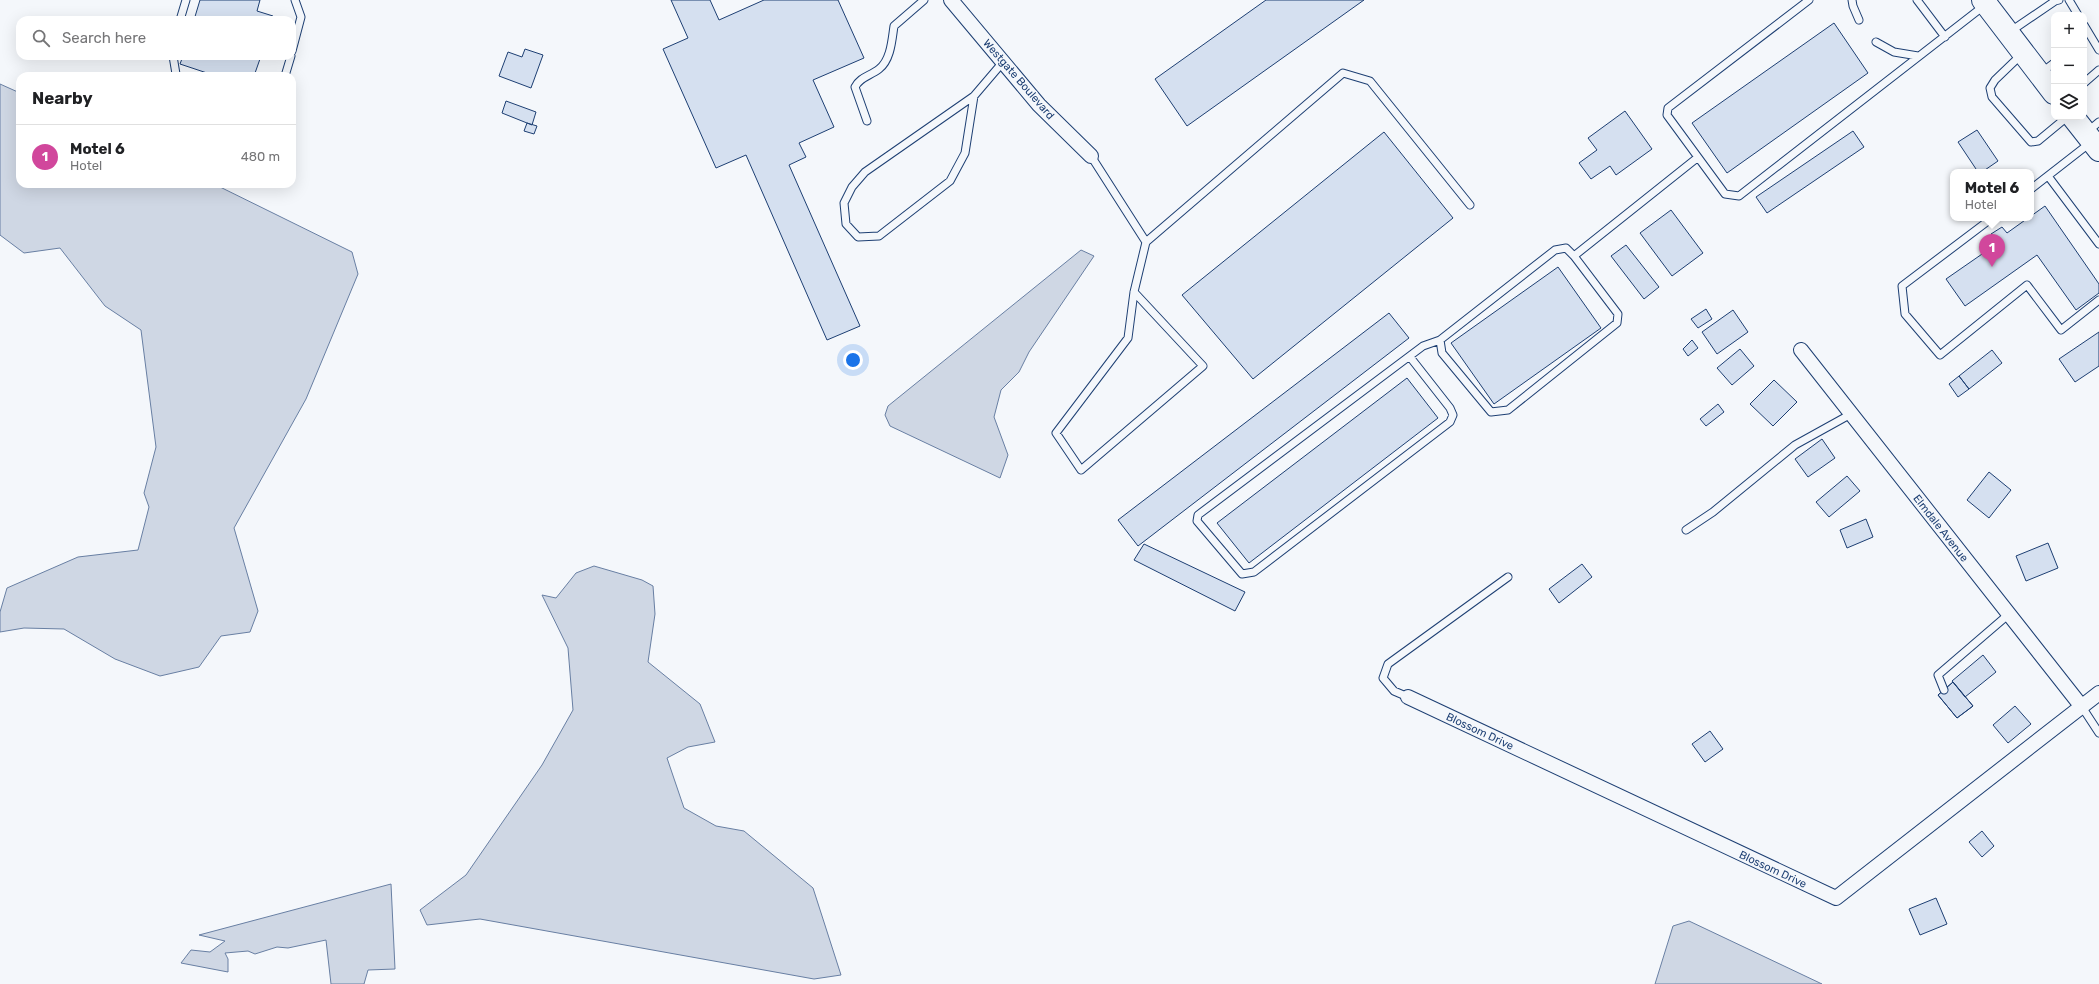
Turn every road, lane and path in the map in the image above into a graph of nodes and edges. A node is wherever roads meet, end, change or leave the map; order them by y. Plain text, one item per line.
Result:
1 (186, 0) edge
2 (295, 0) edge
3 (924, 0) edge
4 (951, 0) edge
5 (1808, 0) edge
6 (1852, 0) edge
7 (1917, 0) edge
8 (2059, 0) edge
9 (2070, 0) edge
10 (1984, 2) edge
11 (2076, 12) edge
12 (181, 16) edge
13 (1859, 20) dead end
14 (2087, 30) edge
15 (2009, 32) junction
16 (296, 36) edge
17 (1945, 37) junction
18 (2091, 37) junction
19 (2087, 40) edge
20 (1876, 42) dead end
21 (2099, 50) edge
22 (2024, 52) junction
23 (1918, 56) junction
24 (174, 60) edge
25 (289, 60) edge
26 (1003, 62) junction
27 (2047, 68) edge
28 (2099, 70) edge
29 (177, 72) edge
30 (286, 72) edge
31 (2087, 80) edge
32 (2052, 84) edge
33 (974, 96) junction
34 (2063, 120) edge
35 (867, 121) dead end
36 (2090, 133) edge
37 (1091, 156) joint
38 (1697, 158) junction
39 (2048, 176) junction
40 (2034, 187) edge
41 (1470, 205) dead end
42 (1988, 221) edge
43 (1146, 242) junction
44 (2099, 244) edge
45 (1574, 256) junction
46 (1134, 292) junction
47 (2099, 300) edge
48 (1440, 340) junction
49 (1801, 350) dead end
50 (1410, 357) junction
51 (1851, 414) junction
52 (1686, 530) dead end
53 (1508, 577) dead end
54 (2009, 614) junction
55 (1944, 690) dead end
56 (2099, 693) edge
57 (1408, 697) joint
58 (2082, 706) junction
59 (2099, 733) edge

1 - 12 lane
2 - 16 lane
3 - 35 lane
4 - 26 street, Westgate Boulevard
5 - 38 lane
6 - 13 lane
7 - 17 lane
8 - 15 lane
9 - 11 lane
10 - 15 main road
10 - 17 lane
14 - 18 lane
15 - 22 main road
17 - 23 lane
18 - 19 lane
18 - 21 lane
20 - 23 lane
22 - 27 main road
22 - 34 lane
23 - 38 lane
24 - 29 lane
25 - 30 lane
26 - 33 lane
26 - 37 street, Westgate Boulevard
27 - 32 main road
28 - 31 lane
33 - 33 lane
36 - 39 lane
37 - 43 lane
38 - 45 lane
39 - 40 lane
39 - 44 lane
41 - 43 lane
42 - 47 lane
43 - 46 lane
45 - 48 lane
45 - 48 lane
46 - 46 lane
48 - 50 lane
49 - 51 street, Elmdale Avenue
50 - 50 lane
51 - 52 lane
51 - 54 street, Elmdale Avenue
53 - 57 lane
54 - 55 lane
54 - 58 street, Elmdale Avenue
56 - 58 street, Blossom Drive
57 - 58 street, Blossom Drive
58 - 59 lane

